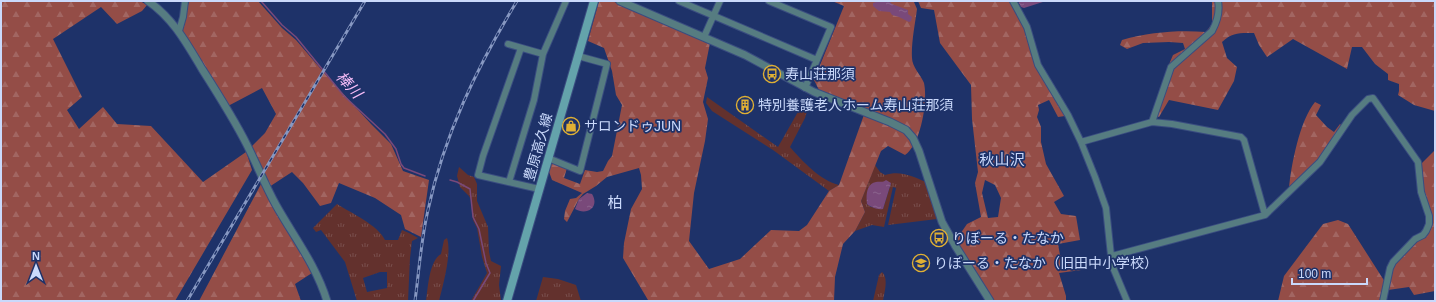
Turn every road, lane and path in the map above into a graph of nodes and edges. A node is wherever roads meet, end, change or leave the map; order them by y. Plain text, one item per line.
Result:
1 (148, 1) edge
2 (185, 1) edge
3 (566, 1) edge
4 (594, 1) edge
5 (620, 1) edge
6 (679, 1) edge
7 (720, 1) edge
8 (769, 1) edge
9 (1013, 1) edge
10 (1218, 1) edge
11 (714, 16) junction
12 (179, 31) junction
13 (704, 37) junction
14 (508, 44) dead end
15 (521, 48) junction
16 (543, 54) junction
17 (578, 56) junction
18 (817, 60) junction
19 (805, 88) junction
20 (1152, 122) junction
21 (1081, 142) junction
22 (548, 158) junction
23 (509, 182) junction
24 (539, 189) junction
25 (1265, 215) junction
26 (1112, 256) junction
27 (327, 301) edge
28 (507, 301) edge
29 (990, 301) edge
30 (1127, 301) edge
31 (1383, 301) edge

1 - 12 street
2 - 12 street
3 - 16 street
4 - 17 main road, 豊原高久線
5 - 13 street
6 - 11 street
7 - 11 street
8 - 18 street
9 - 21 street
10 - 20 street
11 - 13 street
11 - 18 street
12 - 27 street
13 - 19 street
14 - 15 street
15 - 16 street
15 - 23 street
16 - 23 street
17 - 22 main road, 豊原高久線
17 - 22 street
18 - 19 street
19 - 29 street
20 - 21 street
20 - 25 street
21 - 26 street
22 - 24 main road, 豊原高久線
23 - 24 street
24 - 28 main road, 豊原高久線
25 - 26 street
25 - 31 street
26 - 30 street

